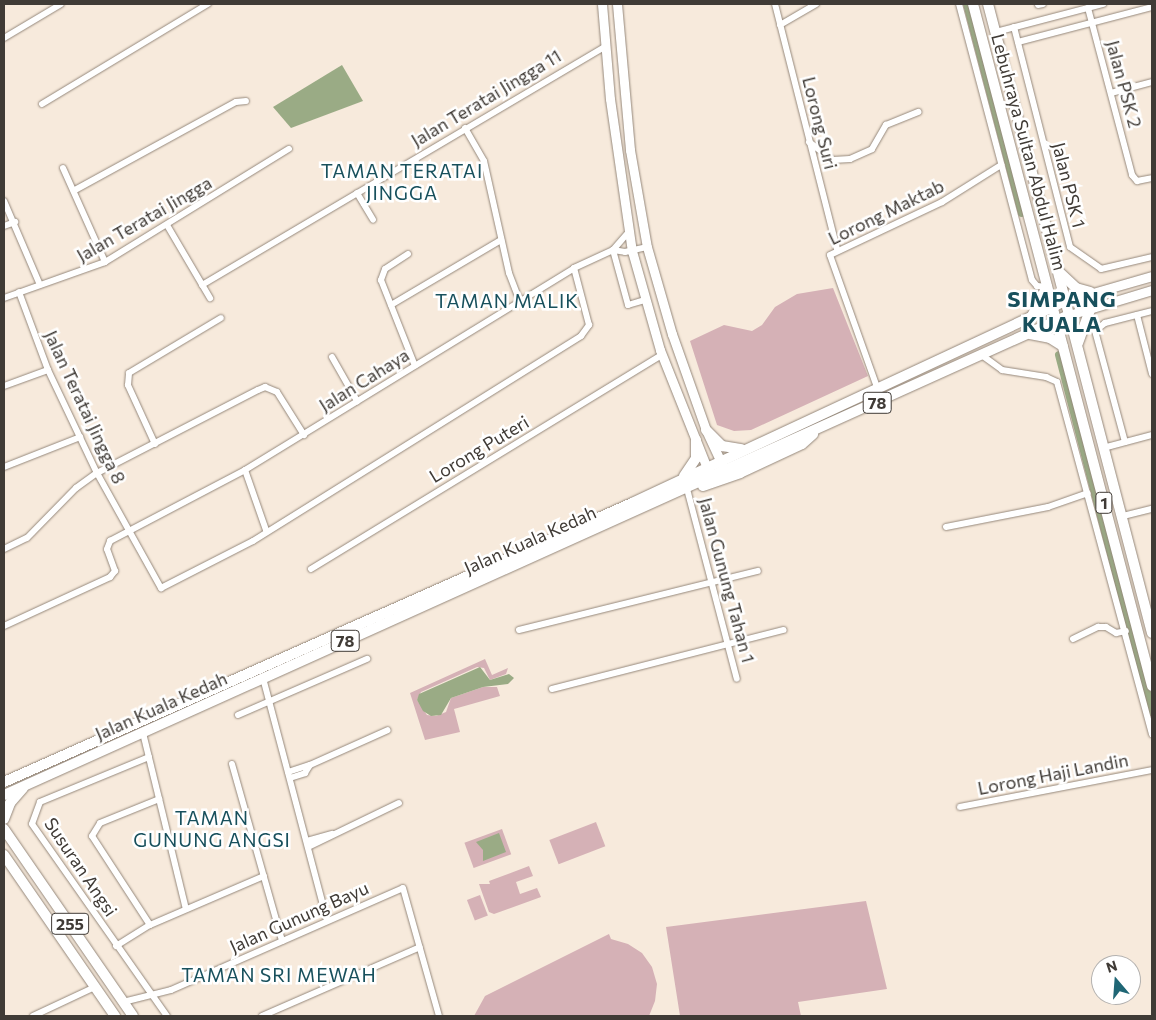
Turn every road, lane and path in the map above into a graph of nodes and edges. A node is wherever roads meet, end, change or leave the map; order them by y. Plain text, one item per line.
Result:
1 (61, 4) edge
2 (208, 4) edge
3 (602, 4) edge
4 (617, 4) edge
5 (775, 4) edge
6 (816, 4) edge
7 (959, 4) edge
8 (973, 4) edge
9 (988, 4) edge
10 (1103, 4) edge
11 (1152, 7) edge
12 (1088, 8) junction
13 (1092, 23) junction
14 (780, 25) junction
15 (1014, 27) junction
16 (996, 32) junction
17 (4, 38) edge
18 (1018, 42) junction
19 (606, 46) junction
20 (1152, 82) edge
21 (1111, 93) junction
22 (246, 101) dead end
23 (42, 104) dead end
24 (919, 112) dead end
25 (465, 128) junction
26 (809, 142) junction
27 (289, 149) dead end
28 (1001, 166) junction
29 (64, 168) dead end
30 (1152, 178) edge
31 (75, 190) junction
32 (357, 193) junction
33 (4, 201) edge
34 (373, 220) dead end
35 (14, 222) junction
36 (167, 225) junction
37 (4, 226) edge
38 (628, 233) junction
39 (501, 240) junction
40 (647, 248) junction
41 (837, 249) junction
42 (613, 250) junction
43 (632, 251) junction
44 (408, 254) dead end
45 (1152, 257) edge
46 (105, 262) junction
47 (574, 268) junction
48 (1057, 270) junction
49 (1152, 276) edge
50 (40, 285) junction
51 (202, 285) junction
52 (1048, 287) junction
53 (1152, 290) edge
54 (20, 292) junction
55 (1090, 292) junction
56 (4, 298) edge
57 (210, 298) dead end
58 (644, 300) junction
59 (520, 301) junction
60 (1065, 301) junction
61 (391, 305) junction
62 (1053, 306) junction
63 (1091, 307) junction
64 (1152, 311) edge
65 (1070, 315) junction
66 (1137, 315) junction
67 (221, 318) dead end
68 (1030, 318) junction
69 (1057, 320) junction
70 (1028, 334) junction
71 (1078, 344) junction
72 (1063, 346) junction
73 (662, 355) junction
74 (984, 356) junction
75 (332, 358) dead end
76 (416, 366) junction
77 (48, 370) junction
78 (1152, 374) edge
79 (4, 386) edge
80 (878, 390) junction
81 (358, 401) junction
82 (706, 430) junction
83 (816, 430) junction
84 (304, 435) junction
85 (1152, 435) edge
86 (80, 437) junction
87 (696, 440) junction
88 (1125, 442) junction
89 (155, 444) junction
90 (1104, 448) junction
91 (745, 449) junction
92 (720, 460) junction
93 (4, 467) edge
94 (707, 467) junction
95 (245, 470) junction
96 (725, 471) junction
97 (98, 473) junction
98 (711, 478) junction
99 (679, 479) junction
100 (687, 489) junction
101 (1088, 493) junction
102 (1152, 509) edge
103 (1123, 516) junction
104 (946, 527) dead end
105 (266, 530) junction
106 (129, 531) junction
107 (4, 549) edge
108 (311, 569) dead end
109 (758, 571) dead end
110 (712, 582) junction
111 (4, 626) edge
112 (518, 630) dead end
113 (784, 630) dead end
114 (1126, 631) junction
115 (1152, 633) edge
116 (1073, 639) dead end
117 (728, 644) junction
118 (367, 659) dead end
119 (263, 678) junction
120 (737, 679) dead end
121 (1152, 686) edge
122 (552, 689) dead end
123 (270, 701) junction
124 (238, 715) dead end
125 (158, 720) junction
126 (388, 730) dead end
127 (143, 733) junction
128 (1152, 734) edge
129 (149, 757) junction
130 (232, 764) dead end
131 (1152, 770) edge
132 (289, 775) junction
133 (4, 782) edge
134 (26, 785) junction
135 (4, 795) edge
136 (159, 799) junction
137 (399, 803) dead end
138 (960, 807) dead end
139 (4, 819) edge
140 (5, 829) edge
141 (307, 844) junction
142 (4, 855) edge
143 (264, 876) junction
144 (186, 909) junction
145 (328, 920) junction
146 (150, 925) junction
147 (282, 941) junction
148 (116, 946) junction
149 (420, 947) junction
150 (95, 987) junction
151 (149, 995) junction
152 (123, 1002) junction
153 (33, 1016) edge
154 (115, 1016) edge
155 (133, 1016) edge
156 (167, 1016) edge
157 (262, 1016) edge
158 (439, 1016) edge

1 - 17 street
2 - 23 street
3 - 19 main road
4 - 40 main road
5 - 14 street, Lorong Suri
6 - 14 street
7 - 28 street
8 - 52 main road, Lebuhraya Sultan Abdul Halim / 1
9 - 16 main road, Lebuhraya Sultan Abdul Halim / 1
10 - 12 street
11 - 13 street
12 - 13 street, Jalan PSK 2
12 - 15 street
13 - 18 street
13 - 21 street, Jalan PSK 2
14 - 26 street, Lorong Suri
15 - 16 street
15 - 18 street, Jalan PSK 1
16 - 48 main road, Lebuhraya Sultan Abdul Halim / 1
18 - 45 street, Jalan PSK 1
19 - 25 street, Jalan Teratai Jingga 11
19 - 38 main road
20 - 21 street
21 - 30 street, Jalan PSK 2
22 - 31 street
24 - 26 street
25 - 32 street, Jalan Teratai Jingga 11
25 - 39 street
26 - 41 street, Lorong Suri
27 - 36 street, Jalan Teratai Jingga
28 - 41 street, Lorong Maktab
28 - 52 street
29 - 31 street
31 - 46 street
32 - 34 street
32 - 51 street, Jalan Teratai Jingga 11
33 - 35 street
35 - 37 street
35 - 50 street
36 - 46 street, Jalan Teratai Jingga
36 - 51 street
38 - 42 street, Jalan Cahaya
38 - 43 main road
39 - 59 street
39 - 61 street
40 - 43 street, Jalan Cahaya
40 - 82 main road
41 - 80 street, Lorong Maktab
42 - 43 street, Jalan Cahaya
42 - 47 street, Jalan Cahaya
42 - 58 street
43 - 58 main road
44 - 61 street
46 - 50 street, Jalan Teratai Jingga
47 - 59 street, Jalan Cahaya
47 - 105 street
48 - 55 main road
48 - 60 main road, Lebuhraya Sultan Abdul Halim / 1
49 - 55 main road
50 - 54 street, Jalan Teratai Jingga
51 - 57 street
52 - 62 main road, Lebuhraya Sultan Abdul Halim / 1
52 - 68 main road
53 - 63 main road
54 - 56 street, Jalan Teratai Jingga
54 - 77 street, Jalan Teratai Jingga 8
55 - 60 main road
58 - 73 main road
59 - 76 street, Jalan Cahaya
60 - 62 main road, Jalan Kuala Kedah / 78
60 - 65 main road, Lebuhraya Sultan Abdul Halim / 1
61 - 76 street
62 - 68 main road, Jalan Kuala Kedah / 78
62 - 69 main road, Lebuhraya Sultan Abdul Halim / 1
63 - 65 main road
63 - 71 main road
64 - 66 street
65 - 69 main road, Jalan Kuala Kedah / 78
65 - 71 main road, Lebuhraya Sultan Abdul Halim / 1
66 - 78 street
66 - 88 street
67 - 89 street
68 - 80 main road, Jalan Kuala Kedah / 78
69 - 70 main road, Jalan Kuala Kedah / 78
69 - 72 main road, Lebuhraya Sultan Abdul Halim / 1
70 - 72 main road
70 - 74 main road, Jalan Kuala Kedah / 78
71 - 90 main road, Lebuhraya Sultan Abdul Halim / 1
72 - 121 main road, Lebuhraya Sultan Abdul Halim / 1
73 - 87 main road
73 - 108 street, Lorong Puteri
74 - 83 main road, Jalan Kuala Kedah / 78
74 - 101 street
75 - 81 street
76 - 81 street, Jalan Cahaya
77 - 79 street
77 - 86 street, Jalan Teratai Jingga 8
80 - 91 main road, Jalan Kuala Kedah / 78
81 - 84 street, Jalan Cahaya
82 - 91 main road
82 - 92 main road
83 - 96 main road, Jalan Kuala Kedah / 78
83 - 100 main road
84 - 89 street
84 - 95 street, Jalan Cahaya
85 - 88 street
86 - 93 street
86 - 97 street, Jalan Teratai Jingga 8
87 - 94 main road
87 - 99 main road
88 - 90 street
89 - 97 street
90 - 103 main road, Lebuhraya Sultan Abdul Halim / 1
91 - 92 main road, Jalan Kuala Kedah / 78
92 - 94 main road, Jalan Kuala Kedah / 78
92 - 96 main road
94 - 98 main road
94 - 99 main road, Jalan Kuala Kedah / 78
95 - 105 street
95 - 106 street, Jalan Cahaya
96 - 98 main road, Jalan Kuala Kedah / 78
97 - 106 street, Jalan Teratai Jingga 8
97 - 107 street
98 - 100 main road, Jalan Kuala Kedah / 78
99 - 125 main road, Jalan Kuala Kedah / 78
100 - 110 street, Jalan Gunung Tahan 1
100 - 119 main road, Jalan Kuala Kedah / 78
101 - 104 street
101 - 114 street
102 - 103 street
103 - 115 main road, Lebuhraya Sultan Abdul Halim / 1
105 - 106 street, Jalan Teratai Jingga 8
106 - 111 street, Jalan Cahaya
109 - 110 street
110 - 112 street
110 - 117 street, Jalan Gunung Tahan 1
113 - 117 street
114 - 116 street
114 - 128 street
117 - 120 street, Jalan Gunung Tahan 1
117 - 122 street
118 - 123 street
119 - 123 street
119 - 125 main road, Jalan Kuala Kedah / 78
123 - 124 street
123 - 132 street
125 - 127 main road, Jalan Kuala Kedah / 78
125 - 133 main road, Jalan Kuala Kedah / 78
126 - 132 street
127 - 129 street
127 - 134 main road, Jalan Kuala Kedah / 78
129 - 136 street
129 - 148 street, Susuran Angsi
130 - 143 street
131 - 138 street, Lorong Haji Landin
132 - 141 street
134 - 135 main road, Jalan Kuala Kedah / 78
134 - 139 main road
136 - 144 street
136 - 146 street
137 - 141 street
140 - 152 main road, 255
141 - 145 street
142 - 150 main road, 255
143 - 144 street
143 - 147 street
144 - 146 street
145 - 147 street, Jalan Gunung Bayu
145 - 149 street, Jalan Gunung Bayu
146 - 148 street
147 - 151 street, Jalan Gunung Bayu
148 - 151 street, Susuran Angsi
149 - 157 street
149 - 158 street
150 - 153 street
150 - 154 main road, 255
151 - 152 street, Jalan Gunung Bayu
151 - 156 street, Susuran Angsi
152 - 155 main road, 255

